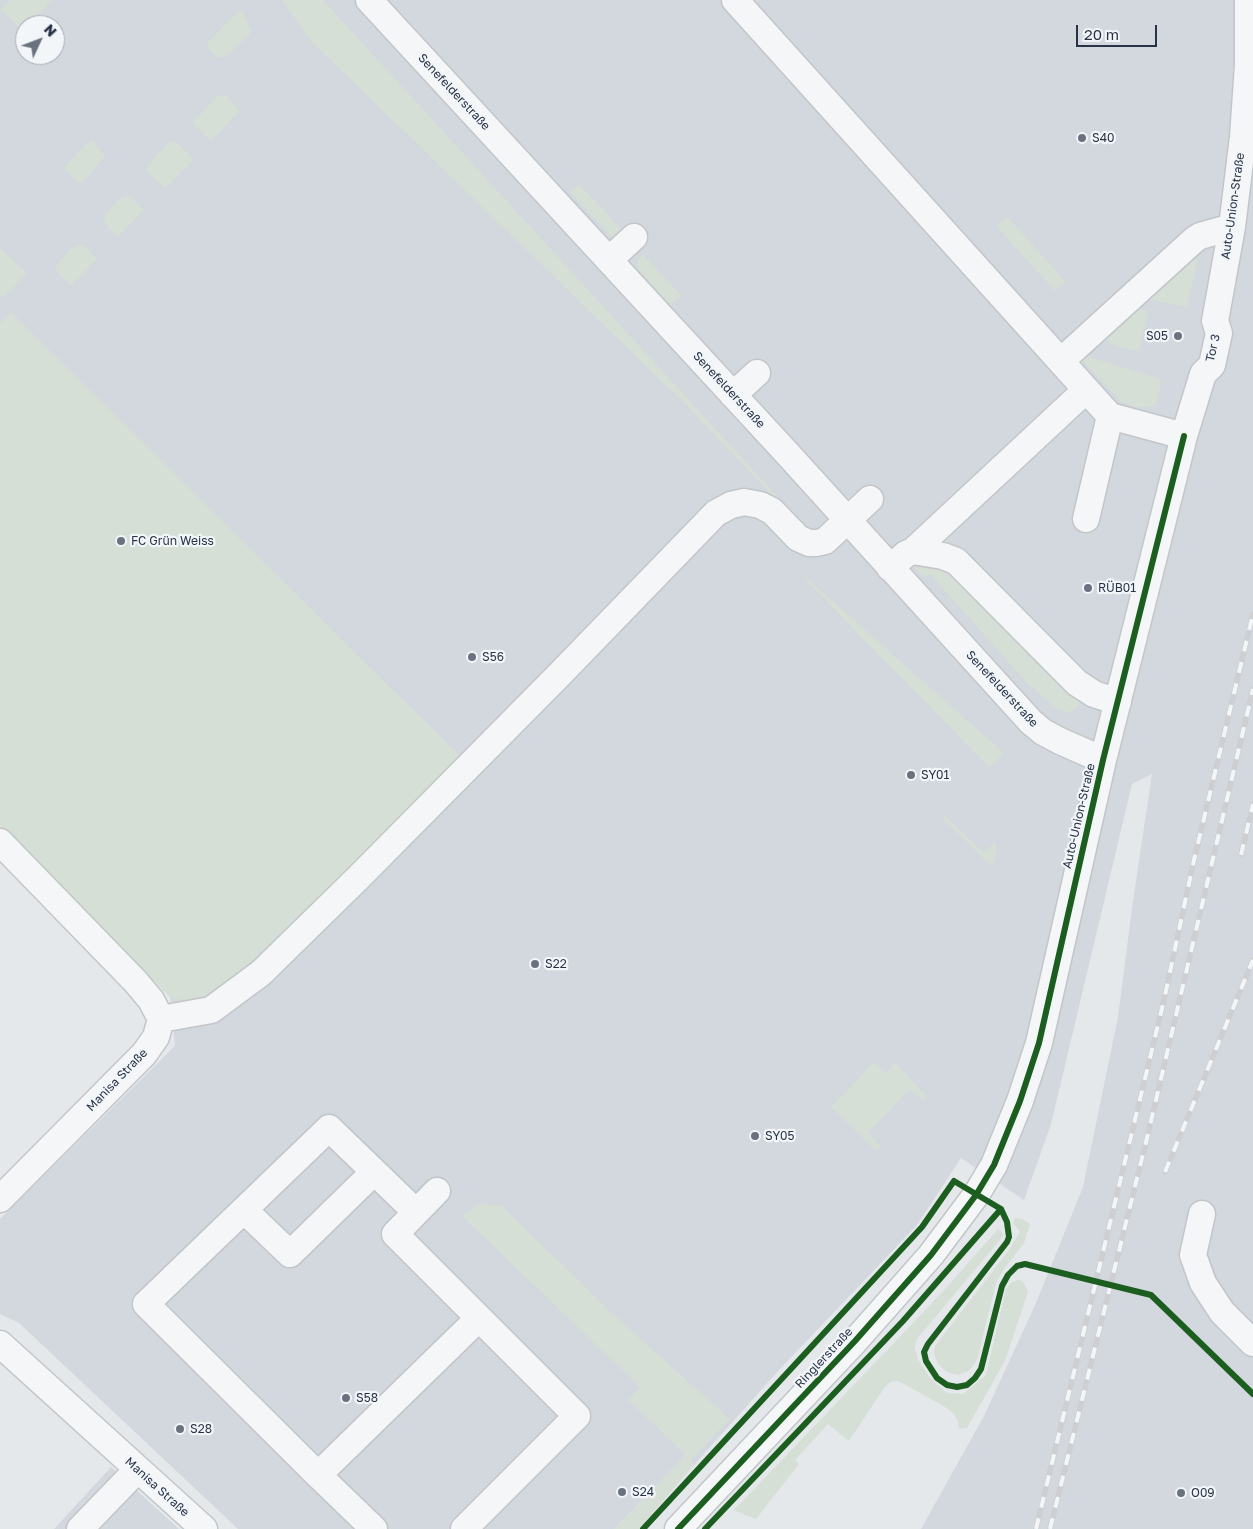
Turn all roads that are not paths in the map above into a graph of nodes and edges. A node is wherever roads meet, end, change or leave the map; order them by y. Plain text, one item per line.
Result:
1 (735, 0) edge
2 (1248, 0) edge
3 (379, 3) edge
4 (1232, 227) junction
5 (634, 237) dead end
6 (609, 260) junction
7 (1215, 321) joint
8 (1061, 361) junction
9 (757, 373) dead end
10 (1203, 374) joint
11 (1086, 390) junction
12 (733, 395) junction
13 (1110, 416) junction
14 (1184, 436) junction
15 (870, 499) dead end
16 (848, 520) junction
17 (1086, 520) dead end
18 (913, 551) junction
19 (890, 568) junction
20 (1118, 702) junction
21 (1103, 760) junction
22 (0, 842) edge
23 (161, 1019) junction
24 (374, 1172) junction
25 (437, 1191) dead end
26 (976, 1194) joint
27 (0, 1199) edge
28 (244, 1210) junction
29 (416, 1212) junction
30 (1202, 1214) dead end
31 (479, 1318) junction
32 (1253, 1343) edge
33 (0, 1344) edge
34 (138, 1470) junction
35 (318, 1476) junction
36 (80, 1529) edge
37 (204, 1529) edge
38 (374, 1529) edge
39 (464, 1529) edge
40 (678, 1529) edge

1 - 8 street
2 - 4 street, Auto-Union-Straße
3 - 6 street, Senefelderstraße
4 - 7 street, Auto-Union-Straße
4 - 8 street
5 - 6 street
6 - 12 street, Senefelderstraße
7 - 10 street, Tor 3
8 - 11 street
9 - 12 street
10 - 14 street, Auto-Union-Straße
11 - 13 street
11 - 18 street
12 - 16 street, Senefelderstraße
13 - 14 street
13 - 17 street
14 - 20 street, Auto-Union-Straße
15 - 16 street
16 - 19 street, Senefelderstraße
16 - 23 street
18 - 19 street
18 - 20 street
19 - 21 street, Senefelderstraße
20 - 21 street, Auto-Union-Straße
21 - 26 street, Auto-Union-Straße
22 - 23 street
23 - 27 street, Manisa Straße
24 - 28 street
24 - 28 street
24 - 29 street
25 - 29 street
26 - 40 street, Ringlerstraße
28 - 35 street
29 - 31 street
30 - 32 street
31 - 35 street
31 - 39 street
33 - 34 street, Manisa Straße
34 - 36 street
34 - 37 street, Manisa Straße
35 - 38 street

